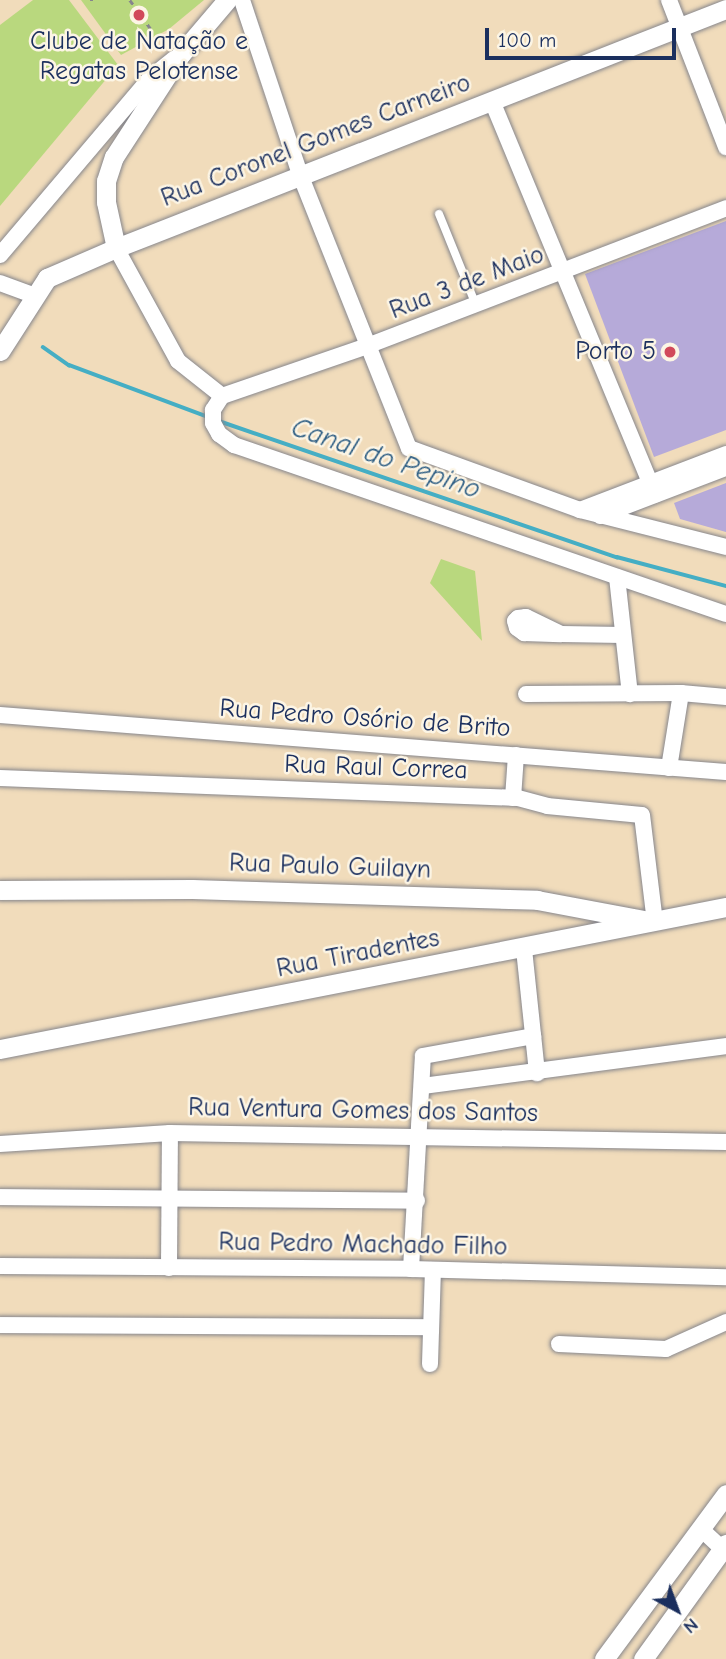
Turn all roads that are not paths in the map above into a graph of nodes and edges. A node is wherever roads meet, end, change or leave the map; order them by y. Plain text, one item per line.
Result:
1 (227, 0) edge
2 (242, 0) edge
3 (669, 0) edge
4 (726, 9) edge
5 (680, 28) junction
6 (181, 54) junction
7 (492, 101) junction
8 (726, 147) edge
9 (301, 177) junction
10 (726, 208) edge
11 (439, 214) dead end
12 (116, 248) junction
13 (0, 255) edge
14 (565, 272) junction
15 (0, 283) edge
16 (35, 296) junction
17 (476, 305) junction
18 (367, 346) junction
19 (0, 351) edge
20 (216, 410) junction
21 (726, 454) edge
22 (726, 468) edge
23 (652, 489) junction
24 (580, 510) junction
25 (600, 516) junction
26 (726, 548) edge
27 (617, 577) junction
28 (726, 614) edge
29 (561, 634) dead end
30 (623, 635) junction
31 (681, 693) junction
32 (526, 694) dead end
33 (630, 694) junction
34 (726, 696) edge
35 (0, 715) edge
36 (516, 755) junction
37 (669, 768) junction
38 (726, 772) edge
39 (0, 778) edge
40 (513, 798) junction
41 (0, 890) edge
42 (726, 907) edge
43 (655, 922) junction
44 (524, 949) junction
45 (533, 1036) junction
46 (726, 1046) edge
47 (0, 1049) edge
48 (537, 1073) junction
49 (422, 1086) junction
50 (170, 1133) junction
51 (420, 1136) junction
52 (726, 1142) edge
53 (0, 1144) edge
54 (0, 1197) edge
55 (168, 1199) junction
56 (417, 1202) junction
57 (0, 1266) edge
58 (169, 1268) junction
59 (411, 1269) junction
60 (433, 1270) junction
61 (726, 1277) edge
62 (726, 1322) edge
63 (0, 1325) edge
64 (431, 1327) junction
65 (559, 1344) dead end
66 (430, 1364) dead end
67 (726, 1494) edge
68 (701, 1529) junction
69 (725, 1548) edge
70 (604, 1659) edge
71 (643, 1659) edge

1 - 6 street
2 - 9 street
3 - 5 street
4 - 5 street, Rua Coronel Gomes Carneiro
5 - 7 street, Rua Coronel Gomes Carneiro
5 - 8 street
6 - 12 street
6 - 13 street
7 - 9 street, Rua Coronel Gomes Carneiro
7 - 14 street
9 - 12 street, Rua Coronel Gomes Carneiro
9 - 18 street
10 - 14 street, Rua 3 de Maio
11 - 17 lane
12 - 16 street, Rua Coronel Gomes Carneiro
12 - 20 street
14 - 17 street, Rua 3 de Maio
14 - 23 street
15 - 16 street
16 - 19 street, Rua Coronel Gomes Carneiro
17 - 18 street, Rua 3 de Maio
18 - 20 street, Rua 3 de Maio
18 - 24 street
20 - 27 street
21 - 23 street
22 - 23 street
23 - 24 street
23 - 25 street
24 - 25 street
25 - 26 street
27 - 28 street
27 - 30 street
29 - 30 street
30 - 33 street
31 - 33 street
31 - 34 street
31 - 37 street
32 - 33 street
35 - 36 street, Rua Pedro Osório de Brito
36 - 37 street, Rua Pedro Osório de Brito
36 - 40 street
37 - 38 street, Rua Pedro Osório de Brito
39 - 40 street, Rua Raul Correa
40 - 43 street, Rua Raul Correa
41 - 43 street, Rua Paulo Guilayn
42 - 43 street, Rua Tiradentes
43 - 44 street, Rua Tiradentes
44 - 45 street
44 - 47 street, Rua Tiradentes
45 - 48 street
45 - 49 street
46 - 48 street
48 - 49 street
49 - 51 street
50 - 51 street, Rua Ventura Gomes dos Santos
50 - 53 street, Rua Ventura Gomes dos Santos
50 - 55 street
51 - 52 street, Rua Ventura Gomes dos Santos
51 - 56 street
54 - 55 street
55 - 56 street
55 - 58 street
56 - 59 street
57 - 58 street, Rua Pedro Machado Filho
58 - 59 street, Rua Pedro Machado Filho
59 - 60 street, Rua Pedro Machado Filho
60 - 61 street, Rua Pedro Machado Filho
60 - 64 street
62 - 65 street
63 - 64 street
64 - 66 street
67 - 68 street
68 - 69 street
68 - 70 street
69 - 71 street

